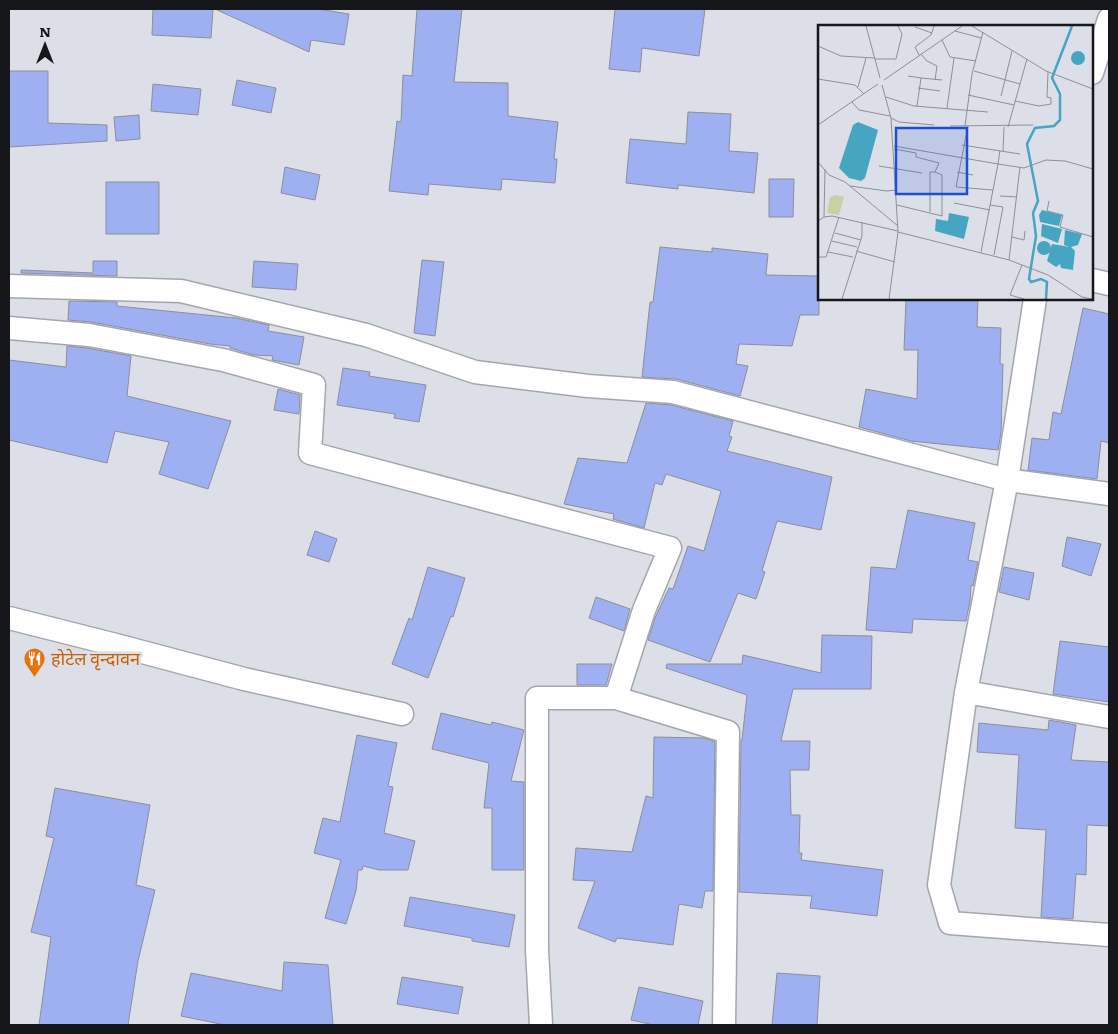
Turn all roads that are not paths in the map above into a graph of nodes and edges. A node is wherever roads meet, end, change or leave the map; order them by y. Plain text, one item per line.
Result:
1 (1109, 19) edge
2 (1093, 70) edge
3 (1093, 280) edge
4 (1109, 284) edge
5 (9, 286) edge
6 (1034, 300) edge
7 (9, 328) edge
8 (1006, 480) junction
9 (1109, 494) edge
10 (9, 618) edge
11 (966, 692) junction
12 (616, 698) junction
13 (402, 714) dead end
14 (1109, 717) edge
15 (1109, 935) edge
16 (542, 1025) edge
17 (724, 1025) edge

1 - 2 street
3 - 4 street
5 - 8 street
6 - 8 street
7 - 12 street
8 - 9 street
8 - 11 street
10 - 13 street
11 - 14 street
11 - 15 street
12 - 16 street
12 - 17 street

